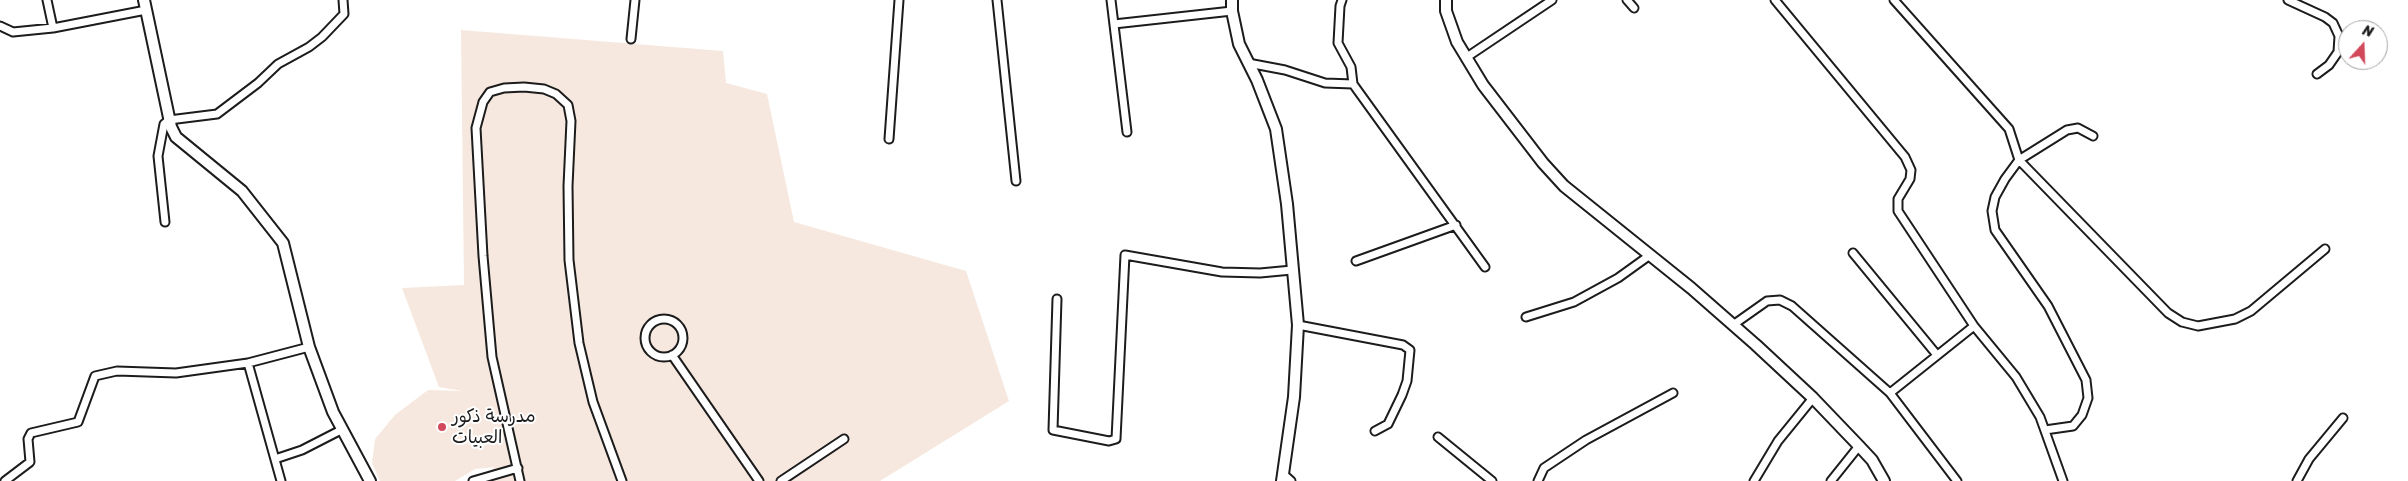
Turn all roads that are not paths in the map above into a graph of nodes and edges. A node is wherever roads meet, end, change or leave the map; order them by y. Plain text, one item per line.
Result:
1 (47, 0) edge
2 (342, 0) edge
3 (635, 0) edge
4 (899, 0) edge
5 (997, 0) edge
6 (1111, 0) edge
7 (1232, 0) edge
8 (1342, 0) edge
9 (1446, 0) edge
10 (1552, 0) edge
11 (1627, 0) edge
12 (1775, 0) edge
13 (1894, 0) edge
14 (2292, 1) edge
15 (145, 5) edge
16 (1634, 8) dead end
17 (1232, 11) junction
18 (1114, 24) junction
19 (0, 26) edge
20 (53, 28) junction
21 (631, 39) dead end
22 (1466, 57) junction
23 (1248, 63) junction
24 (2317, 74) dead end
25 (1353, 84) junction
26 (169, 120) junction
27 (1127, 132) dead end
28 (2093, 136) dead end
29 (889, 139) dead end
30 (2019, 160) junction
31 (1016, 182) dead end
32 (165, 222) dead end
33 (1456, 225) junction
34 (2325, 249) dead end
35 (1853, 253) dead end
36 (1650, 255) junction
37 (1356, 261) dead end
38 (1485, 267) dead end
39 (1292, 270) junction
40 (1057, 300) dead end
41 (1526, 317) dead end
42 (1298, 325) junction
43 (1733, 325) junction
44 (1974, 326) junction
45 (310, 348) junction
46 (672, 355) junction
47 (1937, 356) junction
48 (248, 363) junction
49 (1672, 393) dead end
50 (1890, 393) junction
51 (1813, 398) junction
52 (2343, 418) dead end
53 (343, 429) junction
54 (2045, 430) junction
55 (1374, 431) dead end
56 (1438, 437) dead end
57 (844, 439) dead end
58 (1859, 446) junction
59 (276, 459) junction
60 (518, 468) junction
61 (1283, 477) edge
62 (6, 481) edge
63 (282, 481) edge
64 (370, 481) edge
65 (473, 481) edge
66 (520, 481) edge
67 (622, 481) edge
68 (759, 481) edge
69 (781, 481) edge
70 (1291, 481) edge
71 (1492, 481) edge
72 (1538, 481) edge
73 (1754, 481) edge
74 (1831, 481) edge
75 (1884, 481) edge
76 (1957, 481) edge
77 (2063, 481) edge
78 (2297, 481) edge

1 - 20 street
2 - 26 street
3 - 21 street
4 - 29 street
5 - 31 street
6 - 18 street
7 - 17 street
8 - 25 street
9 - 22 street
10 - 22 street
11 - 16 street
12 - 44 street
13 - 30 street
14 - 24 street
15 - 20 street
15 - 26 street
17 - 18 street
17 - 23 street
18 - 27 street
19 - 20 street
22 - 36 street
23 - 25 street
23 - 39 street
25 - 33 street
26 - 32 street
26 - 45 street
28 - 30 street
30 - 34 street
30 - 54 street
33 - 37 street
33 - 38 street
35 - 47 street
36 - 41 street
36 - 43 street
39 - 40 street
39 - 42 street
42 - 55 street
42 - 61 street
43 - 50 street
43 - 51 street
44 - 47 street
44 - 54 street
45 - 48 street
45 - 53 street
46 - 46 street
46 - 68 street
47 - 50 street
48 - 59 street
48 - 62 street
49 - 72 street
50 - 76 street
51 - 58 street
51 - 73 street
52 - 78 street
53 - 59 street
53 - 64 street
54 - 77 street
56 - 71 street
57 - 69 street
58 - 74 street
58 - 75 street
59 - 63 street
60 - 65 street
60 - 66 street
60 - 67 street
61 - 70 street

